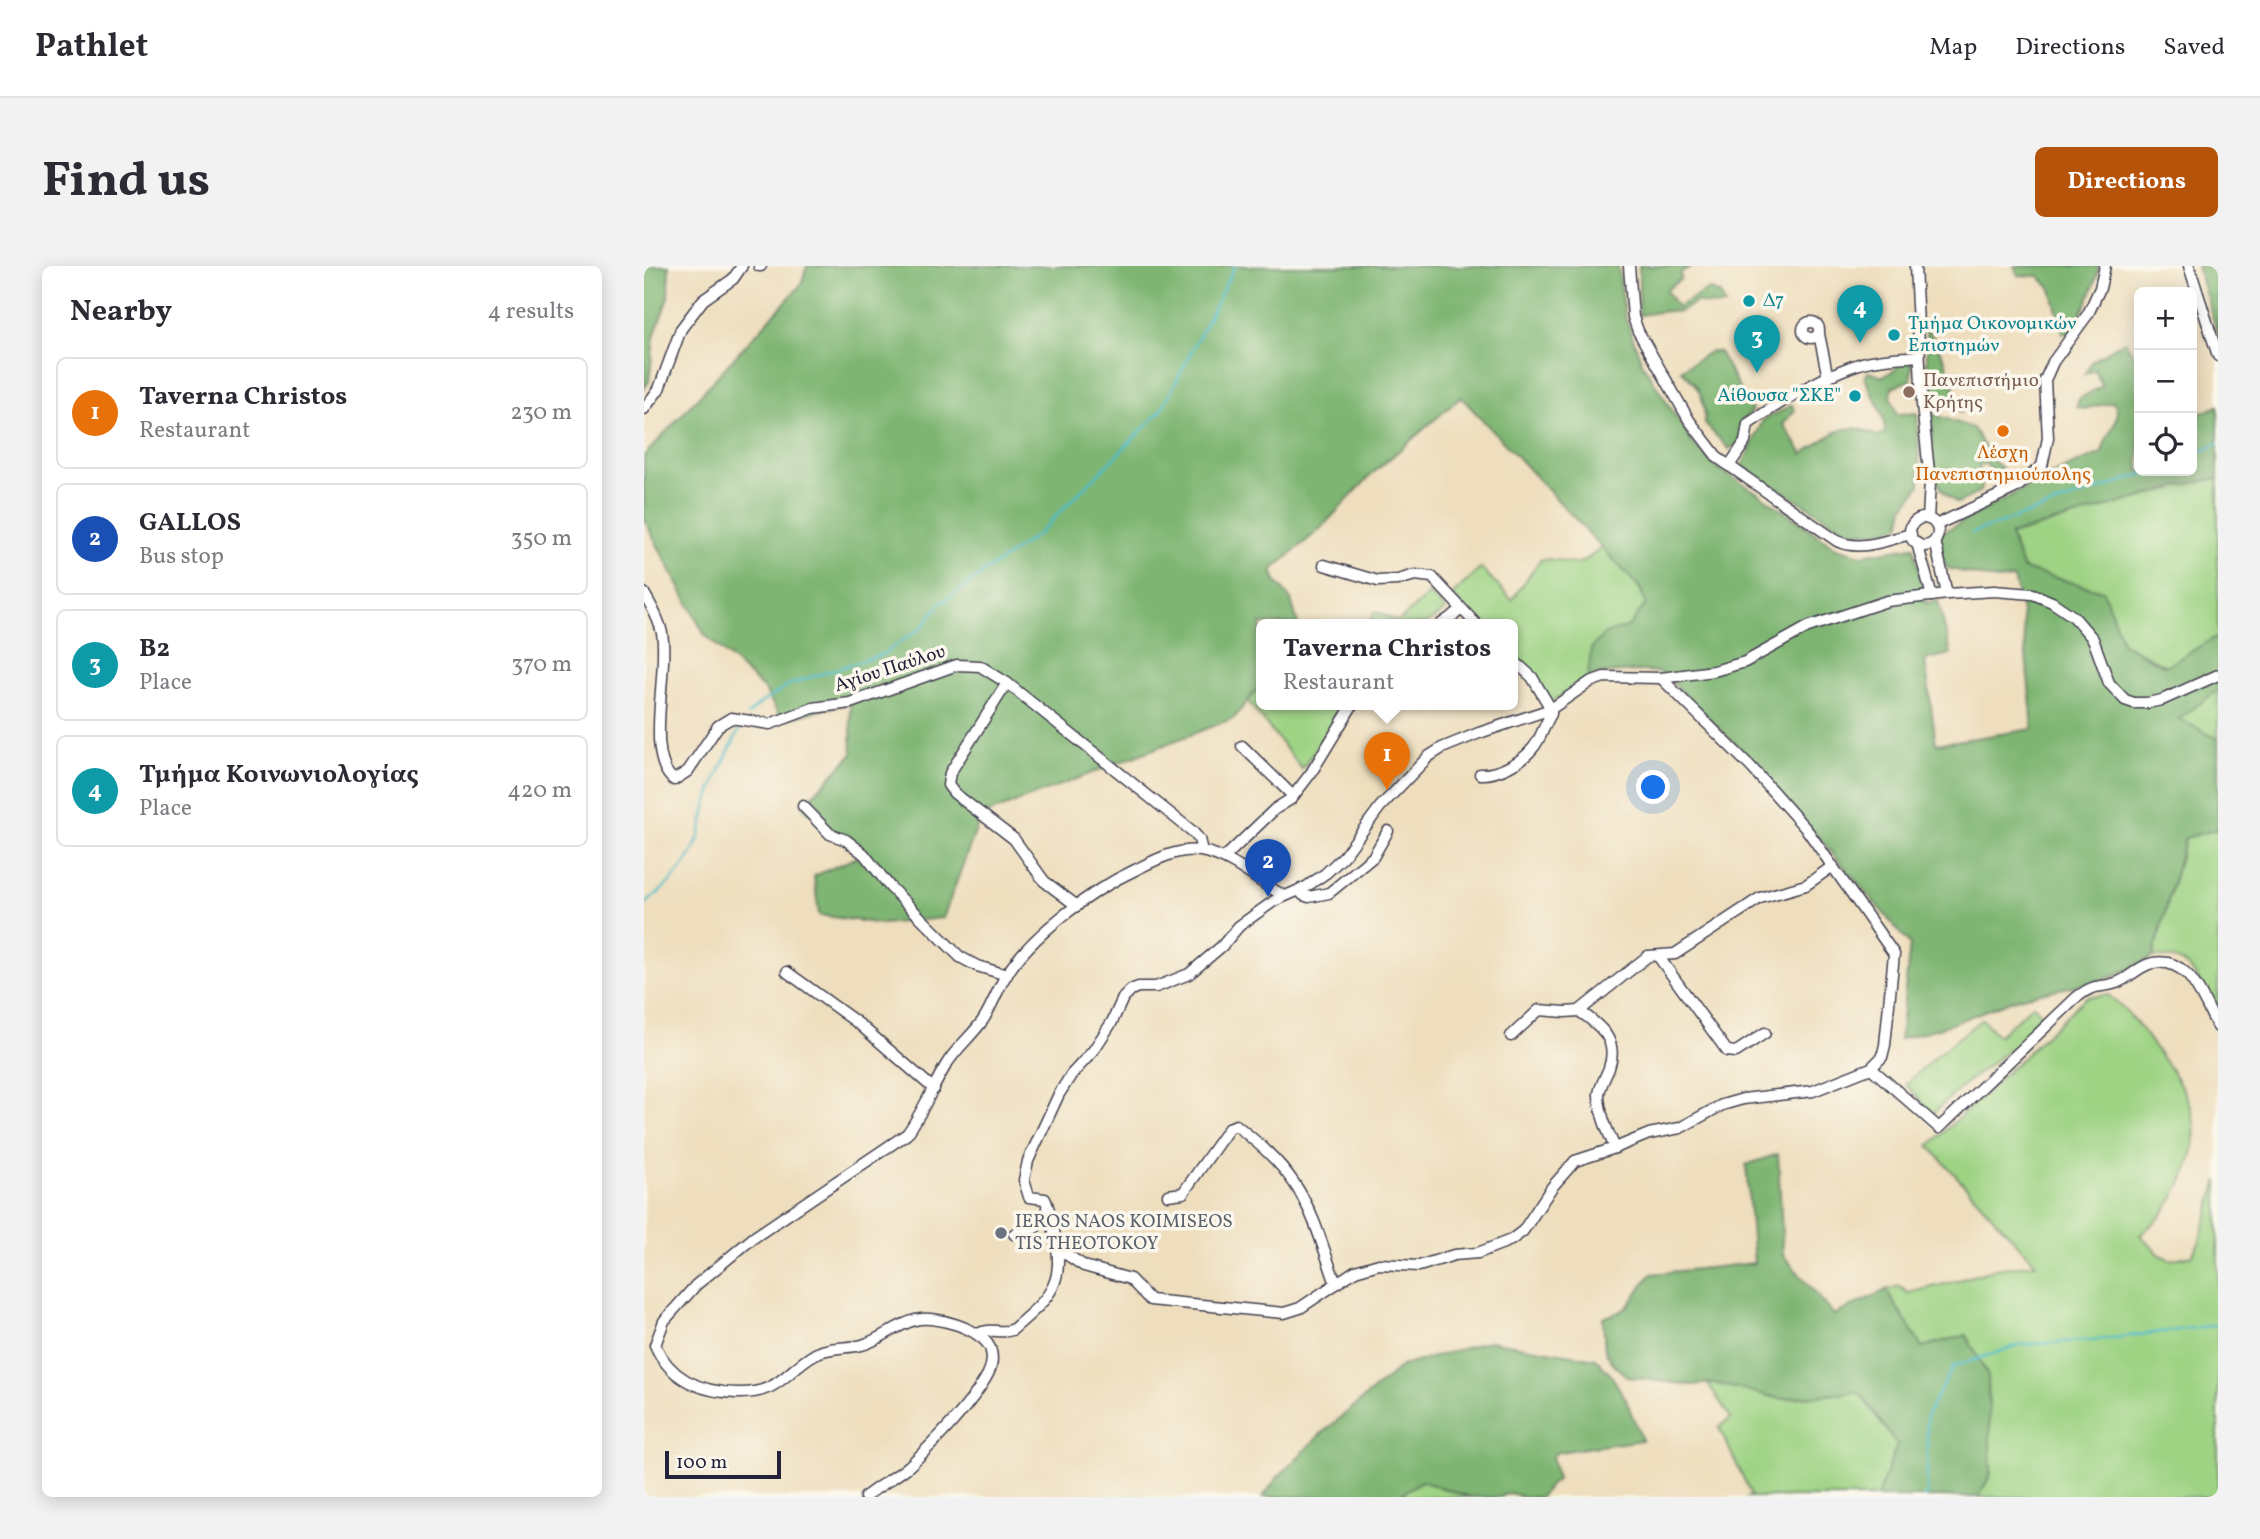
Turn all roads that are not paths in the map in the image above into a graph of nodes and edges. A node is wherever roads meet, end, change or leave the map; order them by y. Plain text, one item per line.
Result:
1 (742, 266) edge
2 (1629, 266) edge
3 (1915, 266) edge
4 (2105, 266) edge
5 (2189, 266) edge
6 (1819, 334) dead end
7 (1919, 356) junction
8 (2218, 356) edge
9 (1828, 378) junction
10 (644, 409) edge
11 (1729, 466) junction
12 (1932, 522) junction
13 (1911, 534) junction
14 (1935, 541) junction
15 (1917, 543) junction
16 (1324, 565) dead end
17 (644, 593) edge
18 (1947, 594) junction
19 (1932, 596) junction
20 (1461, 610) junction
21 (1448, 619) edge
22 (1471, 619) edge
23 (1518, 664) edge
24 (2218, 676) edge
25 (1661, 678) junction
26 (1007, 683) junction
27 (1551, 709) junction
28 (1349, 710) edge
29 (1242, 746) dead end
30 (1480, 774) dead end
31 (1293, 796) junction
32 (803, 806) dead end
33 (1388, 831) dead end
34 (1202, 851) junction
35 (1224, 858) junction
36 (1833, 866) junction
37 (1298, 890) junction
38 (1284, 896) junction
39 (1077, 906) junction
40 (1658, 956) junction
41 (787, 972) dead end
42 (1007, 975) junction
43 (1578, 1011) junction
44 (2218, 1027) edge
45 (1765, 1033) dead end
46 (1511, 1036) dead end
47 (1871, 1068) junction
48 (934, 1088) junction
49 (1615, 1148) junction
50 (1168, 1195) dead end
51 (1047, 1204) junction
52 (1014, 1234) dead end
53 (1058, 1252) junction
54 (1336, 1284) junction
55 (978, 1334) junction
56 (865, 1497) edge

1 - 10 street
2 - 11 street
3 - 7 street
4 - 12 street
5 - 8 street
6 - 9 street
7 - 9 street
7 - 12 street
9 - 11 street
11 - 13 street
12 - 13 street
12 - 14 street
13 - 15 street
14 - 15 street
14 - 18 street
15 - 19 street
16 - 20 street
17 - 26 street, Αγίου Παύλου
18 - 19 street
18 - 24 street
19 - 25 street
20 - 21 street
20 - 22 street
23 - 27 street
25 - 27 street
25 - 36 street
26 - 34 street
26 - 39 street
27 - 30 street
27 - 37 street
28 - 31 street
29 - 31 street
31 - 35 street
32 - 42 street
33 - 37 street
34 - 35 street
34 - 39 street
35 - 38 street
36 - 40 street
36 - 47 street
37 - 38 street
38 - 51 street
39 - 42 street
40 - 43 street
40 - 45 street
41 - 48 street
42 - 48 street
43 - 46 street
43 - 49 street
44 - 47 street
47 - 49 street
48 - 55 street
49 - 54 street
50 - 54 street
51 - 52 street
51 - 53 street
53 - 54 street
53 - 55 street
55 - 56 street

